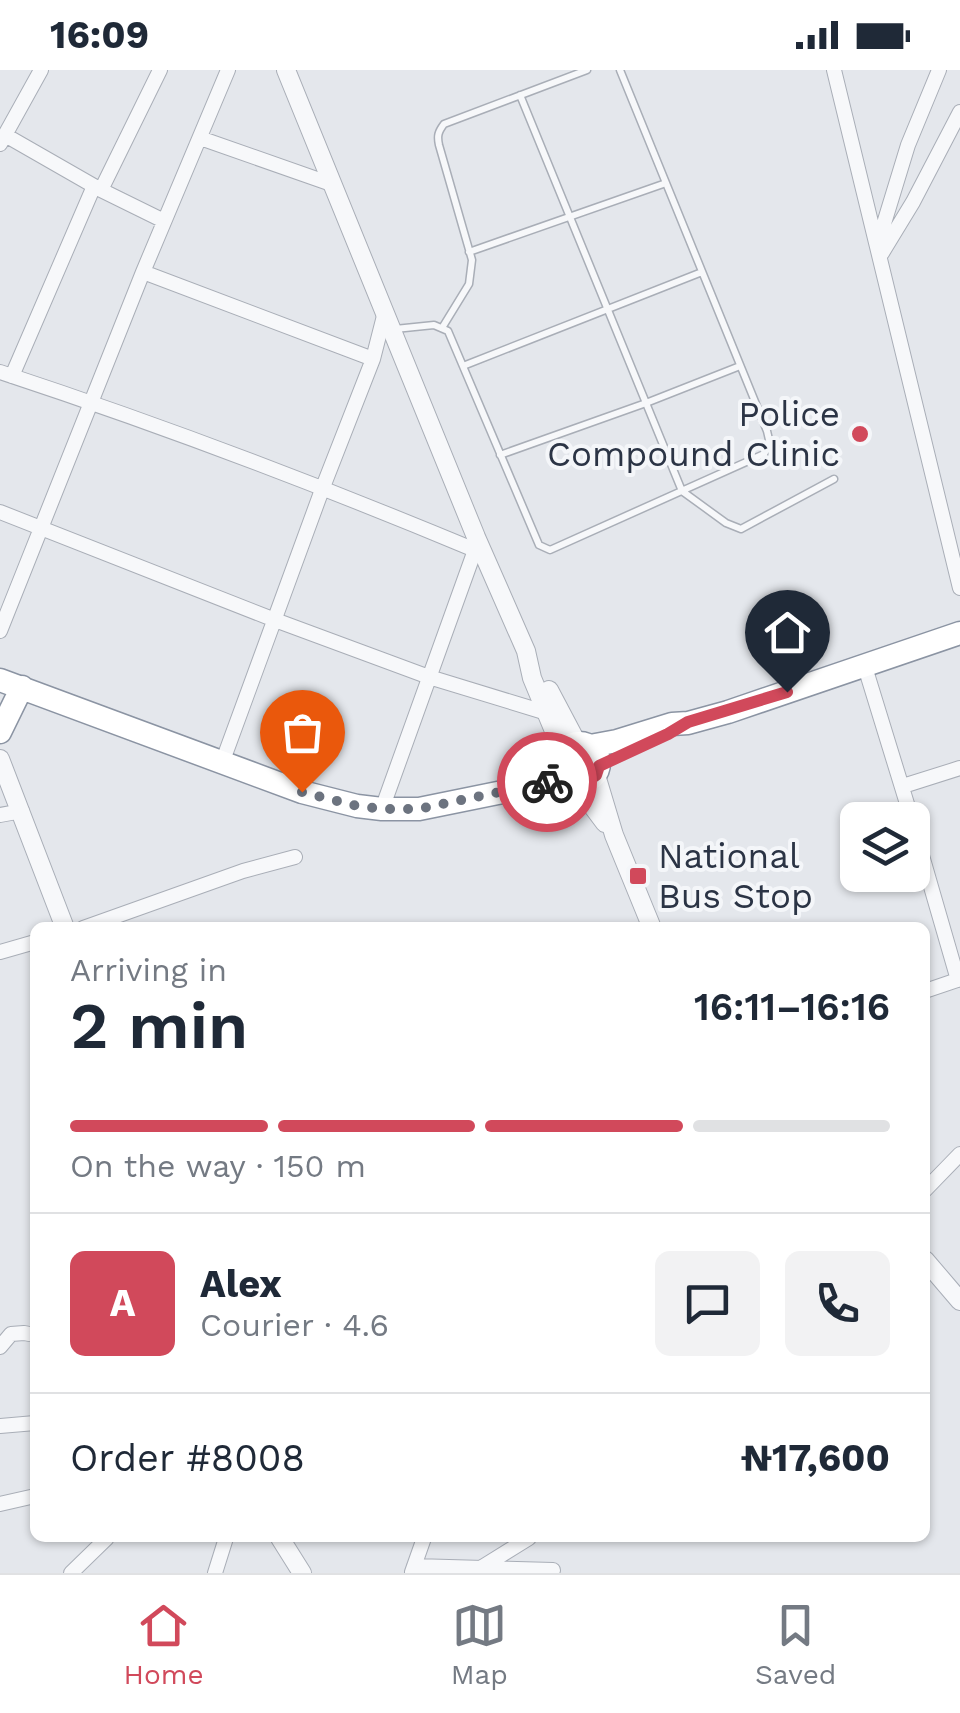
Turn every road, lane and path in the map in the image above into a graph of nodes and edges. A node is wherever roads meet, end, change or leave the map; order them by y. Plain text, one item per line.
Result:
1 (41, 70) edge
2 (160, 70) edge
3 (286, 70) edge
4 (588, 70) edge
5 (620, 70) edge
6 (834, 70) edge
7 (939, 70) edge
8 (224, 71) edge
9 (520, 96) junction
10 (960, 112) edge
11 (200, 138) junction
12 (2, 140) edge
13 (666, 184) junction
14 (334, 185) junction
15 (97, 188) junction
16 (570, 219) junction
17 (164, 221) junction
18 (470, 252) junction
19 (879, 258) junction
20 (142, 272) junction
21 (702, 272) junction
22 (608, 311) junction
23 (389, 321) junction
24 (442, 328) junction
25 (373, 358) junction
26 (463, 366) junction
27 (740, 366) junction
28 (6, 374) edge
29 (90, 402) junction
30 (646, 403) junction
31 (500, 454) junction
32 (834, 479) dead end
33 (323, 487) junction
34 (682, 492) junction
35 (0, 512) edge
36 (42, 528) junction
37 (476, 543) junction
38 (960, 588) edge
39 (275, 620) junction
40 (0, 632) edge
41 (960, 634) edge
42 (526, 651) junction
43 (864, 666) junction
44 (429, 677) junction
45 (11, 684) edge
46 (547, 713) junction
47 (0, 732) edge
48 (0, 758) edge
49 (222, 763) junction
50 (578, 764) junction
51 (960, 768) edge
52 (903, 786) junction
53 (907, 802) edge
54 (382, 809) junction
55 (22, 810) junction
56 (0, 815) edge
57 (295, 857) dead end
58 (930, 881) edge
59 (63, 922) edge
60 (100, 922) edge
61 (650, 922) edge
62 (30, 943) edge
63 (0, 952) edge
64 (959, 980) edge
65 (930, 990) edge
66 (960, 1154) edge
67 (930, 1185) edge
68 (930, 1266) edge
69 (960, 1302) edge
70 (30, 1334) edge
71 (0, 1347) edge
72 (30, 1423) edge
73 (0, 1426) edge
74 (30, 1497) edge
75 (0, 1504) edge
76 (104, 1542) edge
77 (225, 1542) edge
78 (283, 1542) edge
79 (423, 1542) edge
80 (523, 1542) edge
81 (413, 1570) edge
82 (478, 1570) junction
83 (553, 1570) dead end
84 (71, 1573) edge
85 (215, 1573) edge
86 (302, 1573) edge

1 - 12 street
2 - 15 street
3 - 14 street
4 - 9 lane
5 - 13 lane
6 - 19 street
7 - 19 street
8 - 11 street
9 - 16 lane
9 - 18 lane
10 - 19 street
11 - 14 street
11 - 17 street
12 - 15 street
13 - 16 lane
13 - 21 lane
14 - 23 street
15 - 17 street
15 - 28 street
16 - 18 lane
16 - 22 lane
17 - 20 street
18 - 24 lane
19 - 38 street
20 - 25 street
20 - 29 street
21 - 22 lane
21 - 27 lane
22 - 26 lane
22 - 30 lane
23 - 24 lane
23 - 25 street
23 - 37 street
24 - 26 lane
25 - 33 street
26 - 31 lane
27 - 30 lane
27 - 34 lane
28 - 29 street
29 - 33 street
29 - 36 street
30 - 31 lane
30 - 34 lane
31 - 34 lane
32 - 34 lane
33 - 37 street
33 - 39 street
35 - 36 street
36 - 39 street
36 - 40 street
37 - 42 street
37 - 44 street
39 - 44 street
39 - 49 street
41 - 43 highway
42 - 46 street
42 - 50 street
43 - 50 highway
43 - 52 street
44 - 46 street
44 - 54 street
45 - 47 highway
45 - 49 highway
46 - 50 street
48 - 55 street
49 - 54 highway
50 - 54 highway
50 - 61 street
51 - 52 street
52 - 53 street
55 - 56 street
55 - 59 street
57 - 60 street
58 - 64 street
62 - 63 street
64 - 65 street
66 - 67 street
68 - 69 street
70 - 71 street
72 - 73 street
74 - 75 street
76 - 84 street
77 - 85 street
78 - 86 street
79 - 81 street
80 - 82 street
81 - 82 street
82 - 83 street

